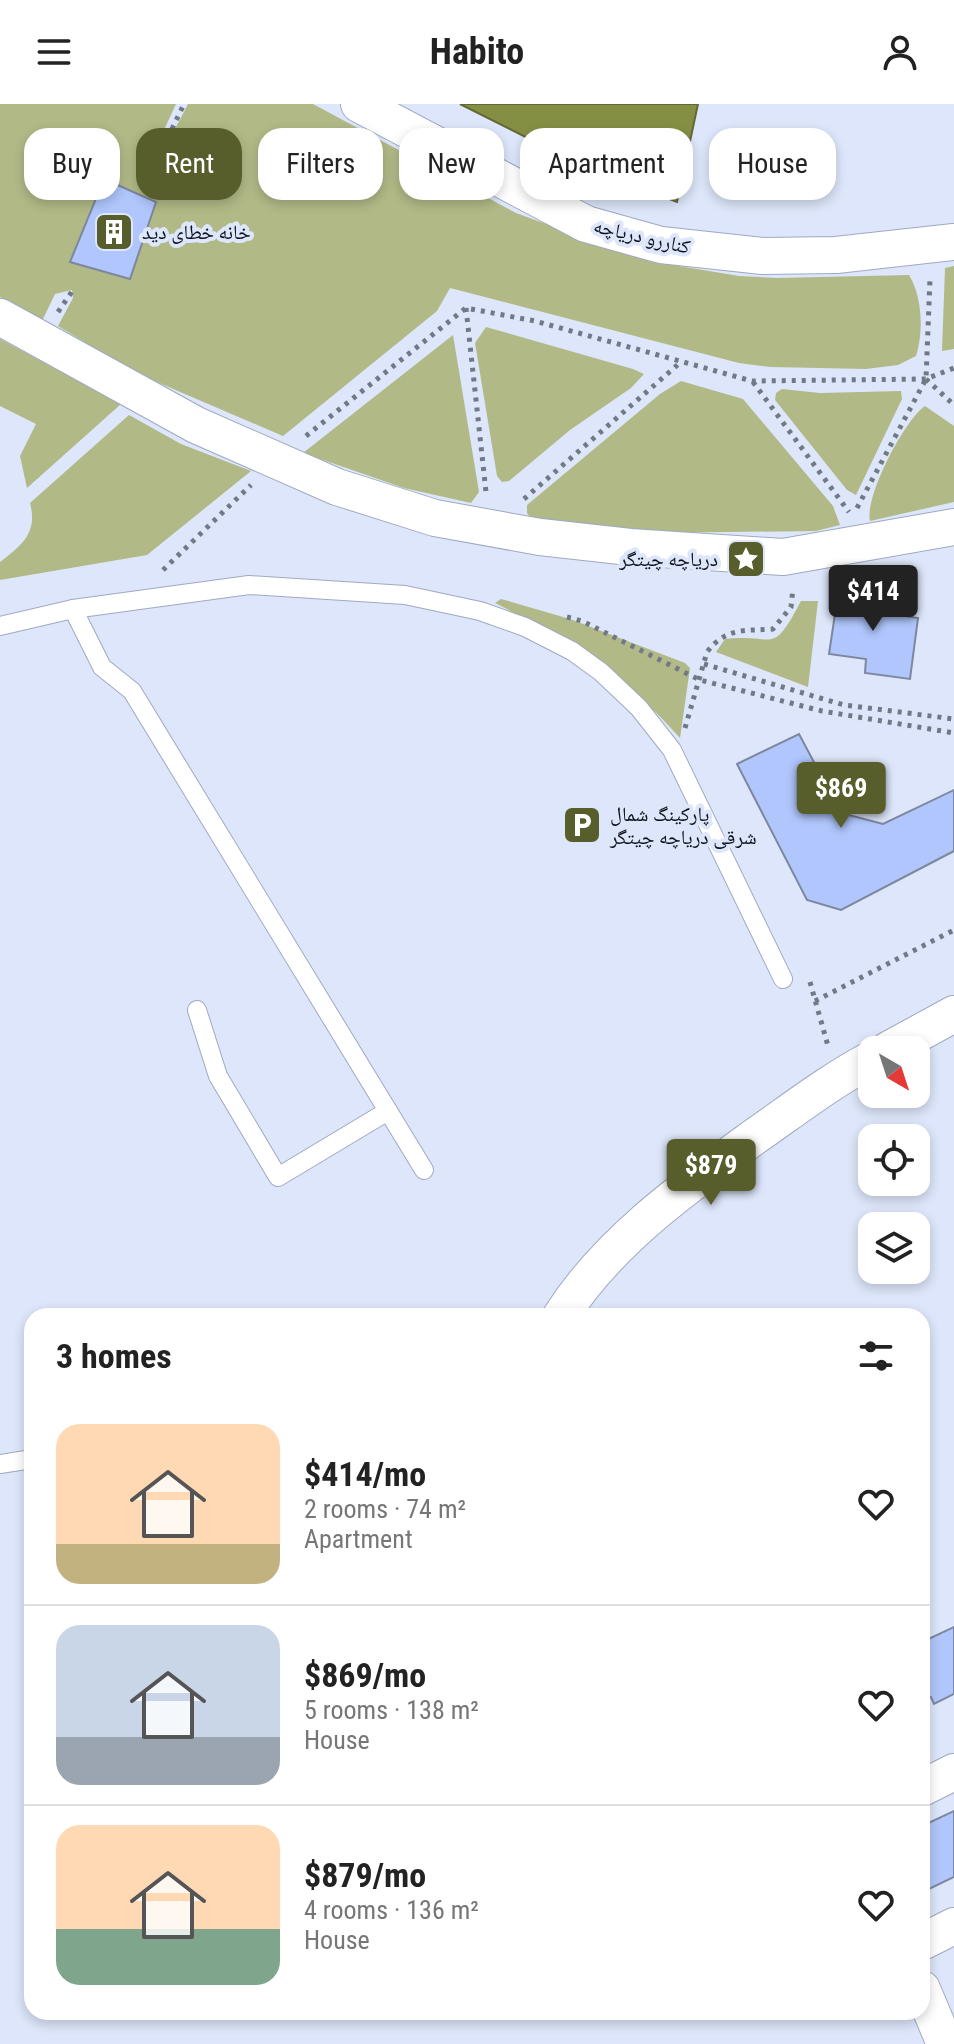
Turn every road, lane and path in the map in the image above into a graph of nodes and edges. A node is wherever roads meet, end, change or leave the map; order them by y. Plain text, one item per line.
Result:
1 (184, 104) edge
2 (359, 104) edge
3 (172, 128) edge
4 (942, 244) edge
5 (466, 308) junction
6 (0, 317) edge
7 (683, 360) junction
8 (954, 368) edge
9 (926, 379) junction
10 (752, 381) junction
11 (954, 405) edge
12 (276, 460) junction
13 (954, 527) edge
14 (490, 529) junction
15 (783, 557) junction
16 (154, 579) dead end
17 (73, 609) junction
18 (0, 626) edge
19 (704, 664) junction
20 (954, 719) edge
21 (685, 741) dead end
22 (954, 930) edge
23 (808, 977) dead end
24 (783, 979) dead end
25 (815, 1001) junction
26 (197, 1010) dead end
27 (954, 1014) edge
28 (914, 1036) edge
29 (858, 1066) edge
30 (838, 1077) junction
31 (388, 1111) junction
32 (424, 1170) dead end
33 (566, 1308) edge
34 (24, 1460) edge
35 (0, 1464) edge
36 (954, 1772) edge
37 (930, 1784) edge
38 (954, 1926) edge
39 (930, 1938) edge
40 (930, 2008) edge
41 (945, 2044) edge

1 - 3 path
2 - 4 street, کناررو دریاچه
4 - 9 path
5 - 7 path
5 - 12 path
5 - 14 path
6 - 12 street
7 - 10 path
7 - 14 path
8 - 9 path
9 - 10 path
9 - 10 path
9 - 11 path
12 - 14 street
12 - 16 path
13 - 15 street
14 - 15 street
15 - 19 path
17 - 18 lane
17 - 24 lane
17 - 31 lane
19 - 20 path
19 - 21 path
22 - 25 path
23 - 25 path
25 - 30 path
26 - 31 lane
27 - 28 street
29 - 30 street
30 - 33 street
31 - 32 lane
34 - 35 lane
36 - 37 street
38 - 39 street
40 - 41 street

